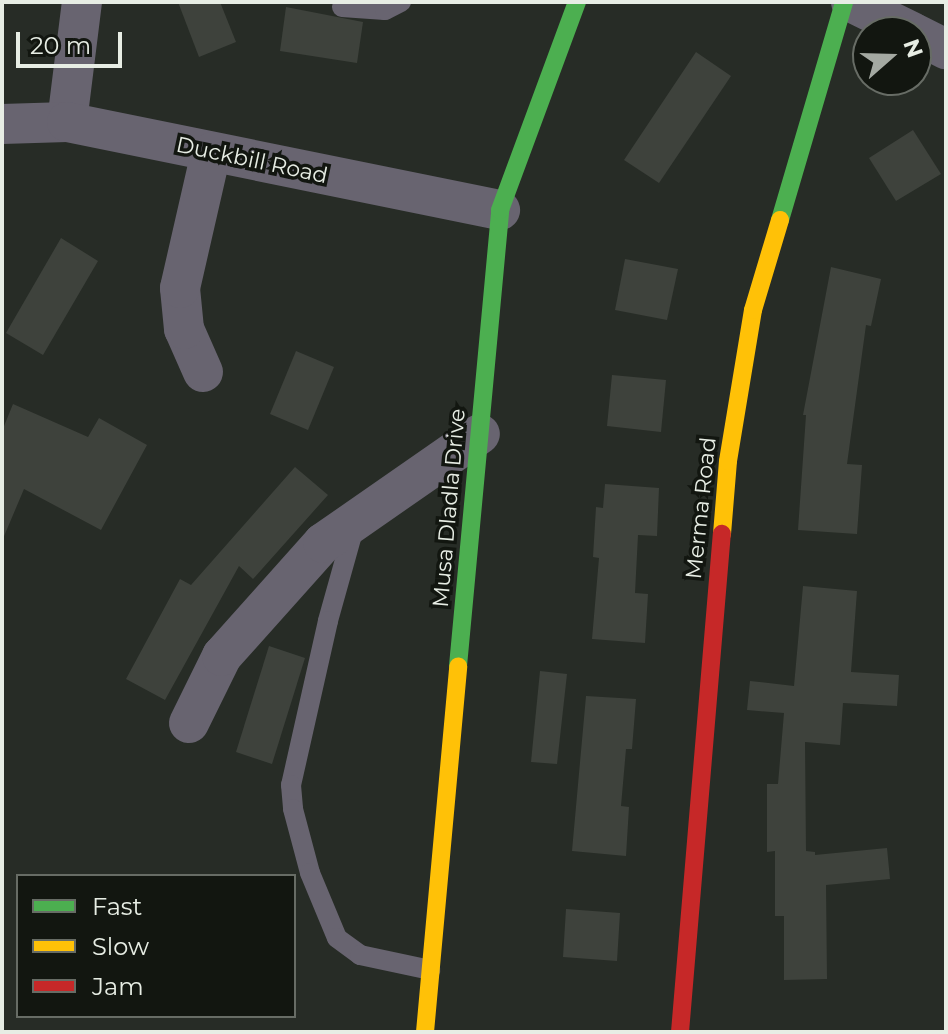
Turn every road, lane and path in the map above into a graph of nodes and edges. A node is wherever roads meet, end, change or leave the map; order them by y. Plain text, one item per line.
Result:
1 (82, 2) edge
2 (401, 2) edge
3 (577, 2) edge
4 (844, 2) edge
5 (851, 2) edge
6 (342, 7) dead end
7 (879, 16) edge
8 (67, 122) junction
9 (2, 124) edge
10 (211, 153) junction
11 (500, 210) junction
12 (203, 372) dead end
13 (480, 434) junction
14 (356, 520) junction
15 (189, 723) dead end
16 (430, 970) junction
17 (425, 1032) edge
18 (680, 1032) edge

1 - 8 street
2 - 6 lane
3 - 11 street, Musa Dladla Drive
4 - 18 street, Merma Road
5 - 7 street
8 - 9 street, Duckbill Road
8 - 10 street, Duckbill Road
10 - 11 street, Duckbill Road
10 - 12 street
11 - 13 street, Musa Dladla Drive
13 - 14 street
13 - 16 street, Musa Dladla Drive
14 - 15 street
14 - 16 lane
16 - 17 street, Musa Dladla Drive

